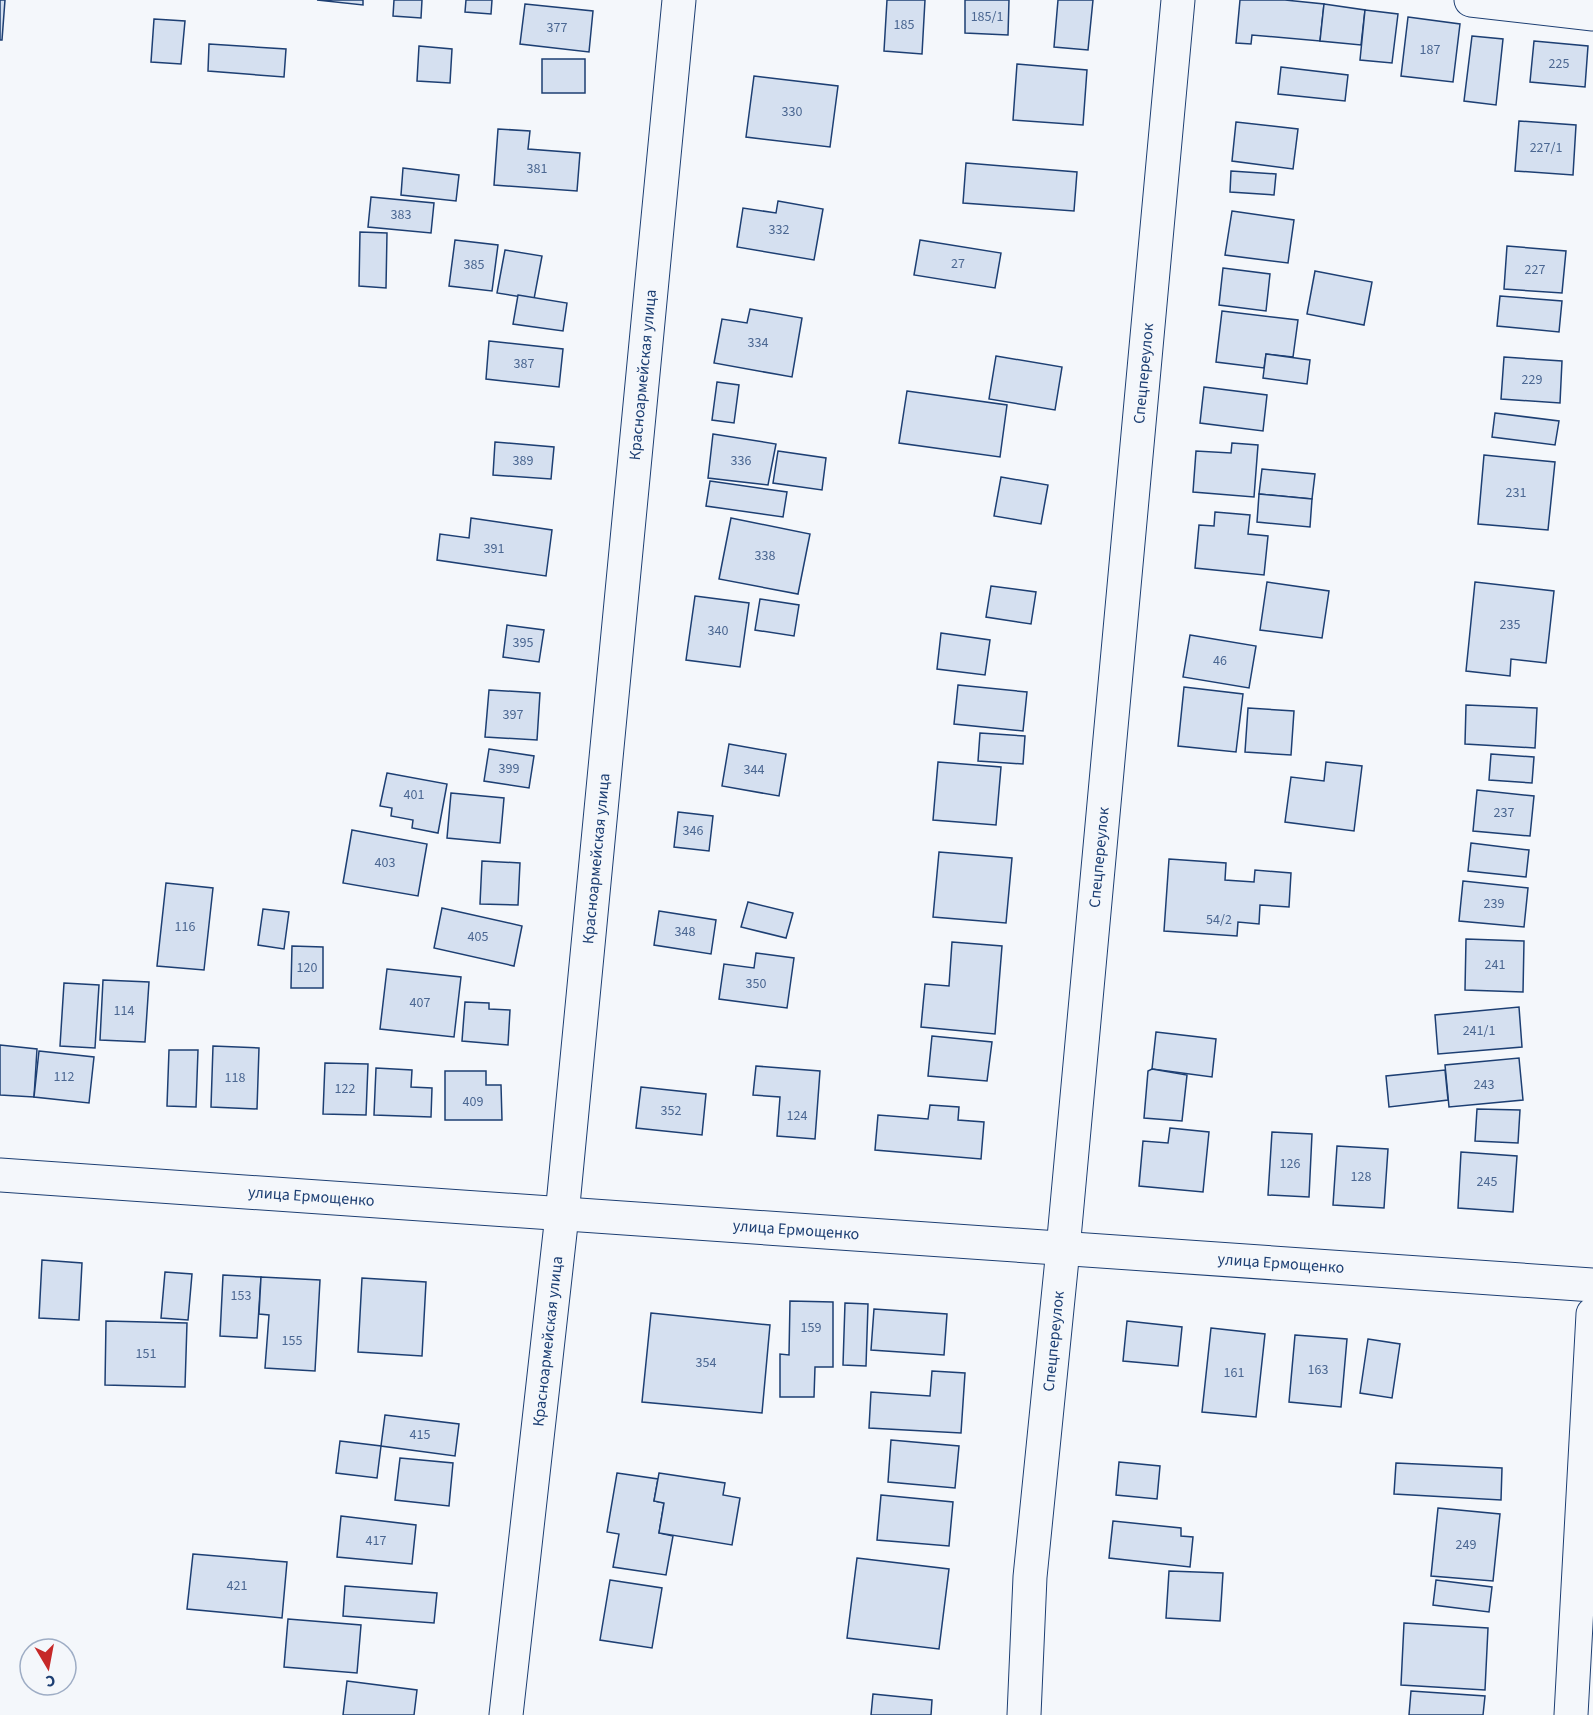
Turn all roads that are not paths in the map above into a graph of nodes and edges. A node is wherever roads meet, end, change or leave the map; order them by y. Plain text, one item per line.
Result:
1 (679, 0) edge
2 (1178, 0) edge
3 (1471, 0) edge
4 (1593, 14) edge
5 (0, 1175) edge
6 (562, 1215) junction
7 (1063, 1249) junction
8 (1593, 1285) edge
9 (1593, 1314) edge
10 (506, 1715) edge
11 (1024, 1715) edge
12 (1571, 1715) edge

1 - 6 main road, Красноармейская улица
2 - 7 main road, Спецпереулок
3 - 4 main road
5 - 6 main road, улица Ермощенко
6 - 7 main road, улица Ермощенко
6 - 10 main road, Красноармейская улица
7 - 8 main road, улица Ермощенко
7 - 11 main road, Спецпереулок
9 - 12 main road

